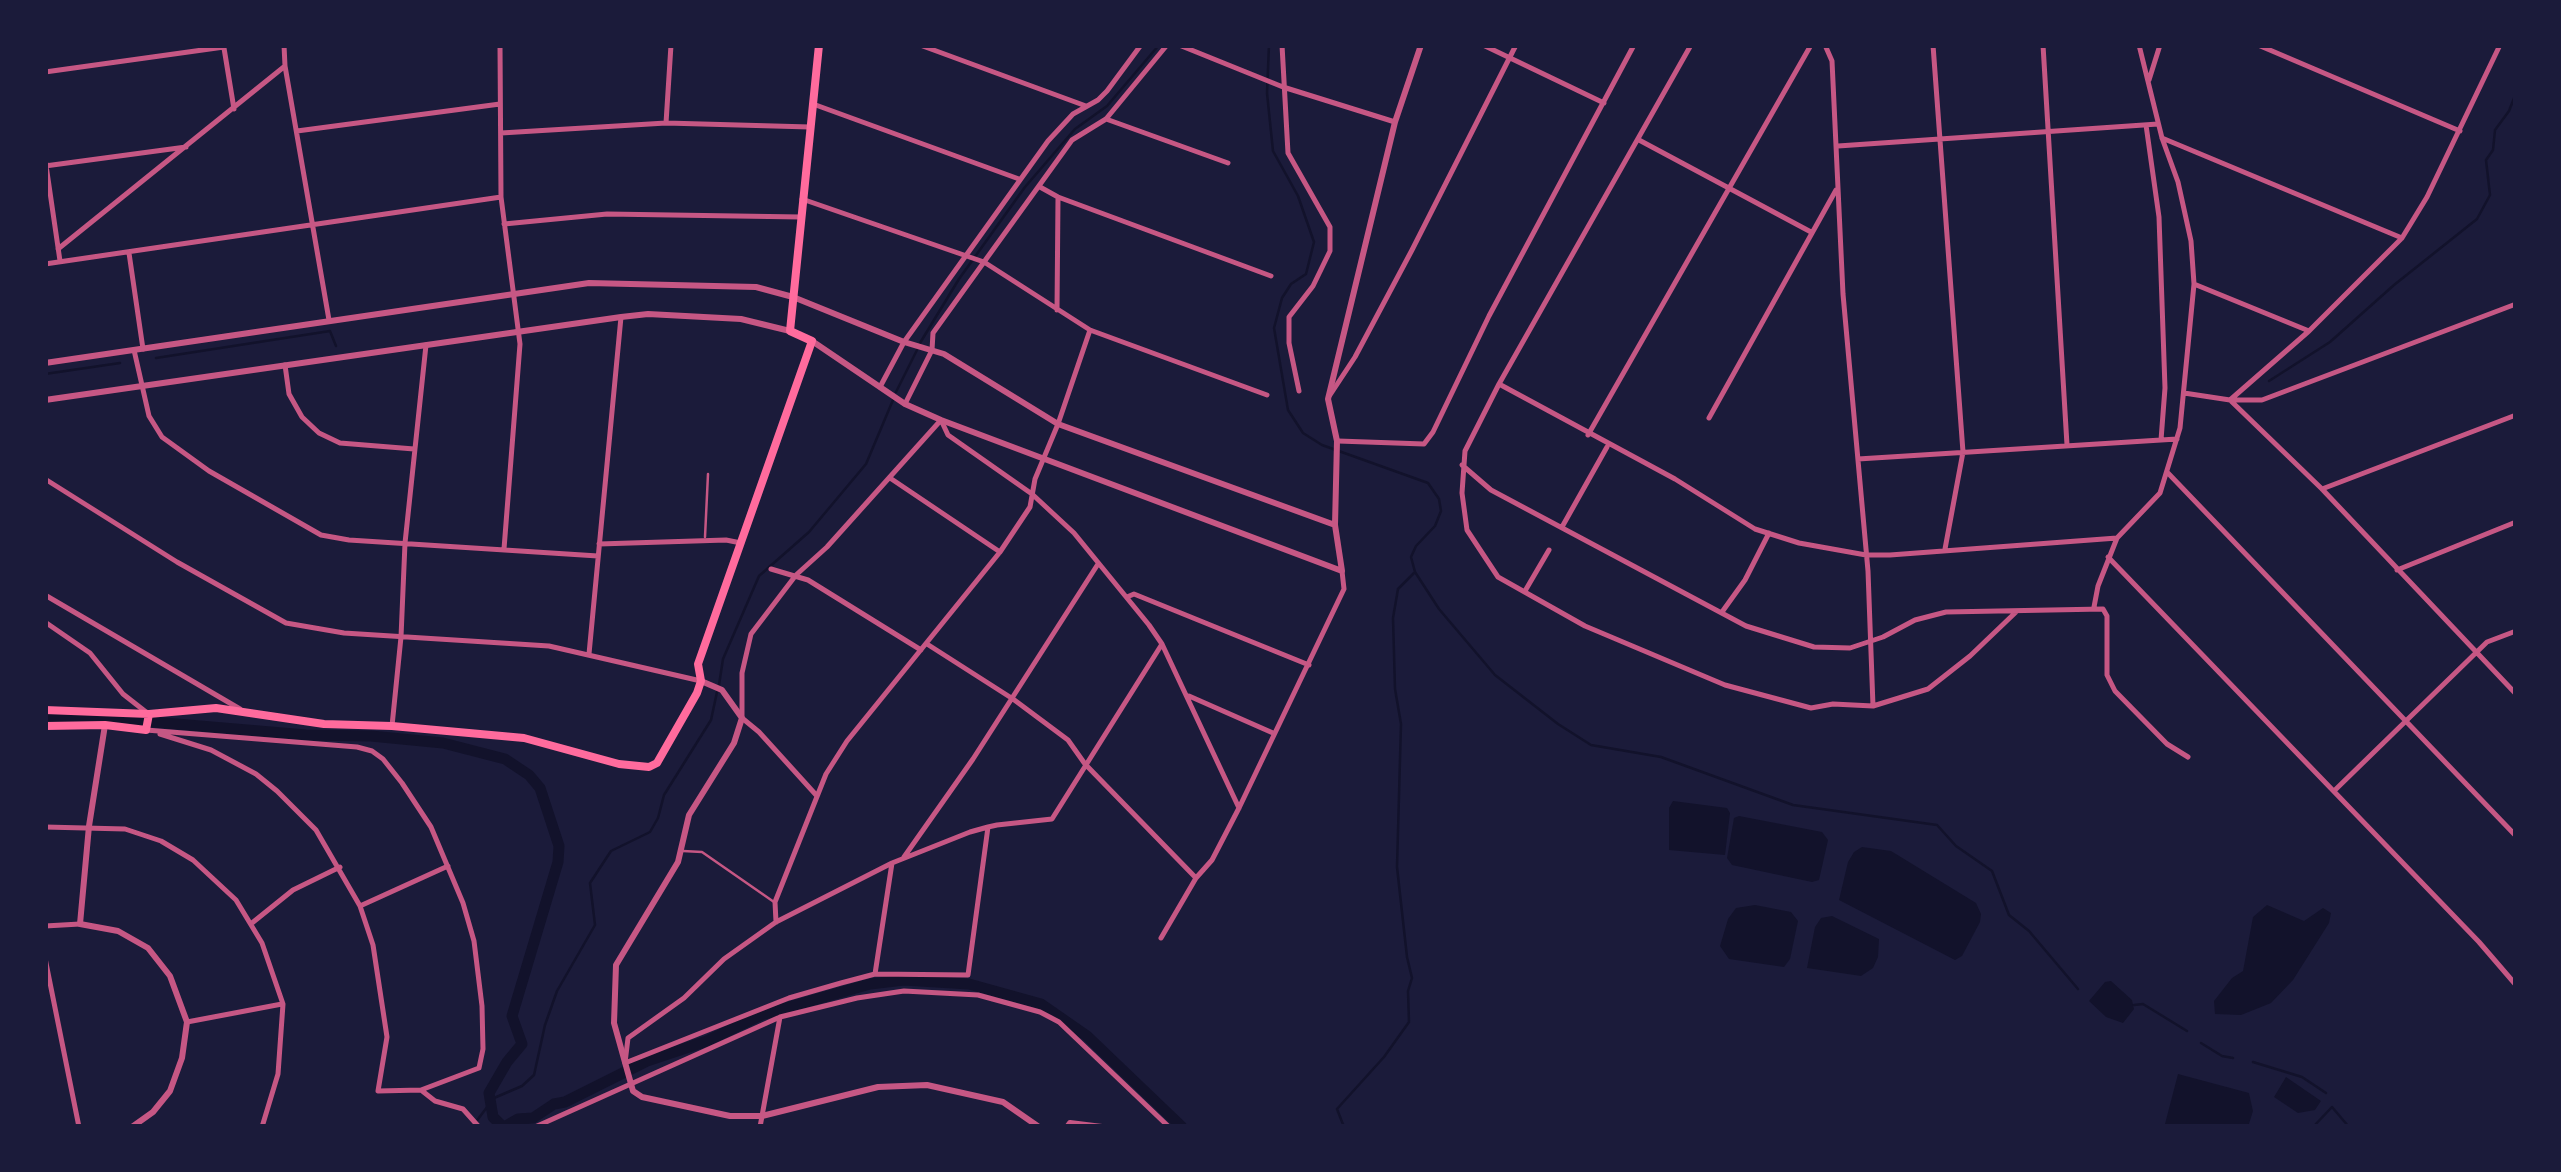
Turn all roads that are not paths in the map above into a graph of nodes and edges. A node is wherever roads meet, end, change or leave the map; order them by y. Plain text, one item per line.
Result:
1 (284, 45) edge
2 (500, 45) edge
3 (671, 45) edge
4 (818, 45) edge
5 (920, 45) edge
6 (1141, 45) edge
7 (1168, 45) edge
8 (1180, 45) edge
9 (1282, 45) edge
10 (1421, 45) edge
11 (1482, 45) edge
12 (1516, 45) edge
13 (1634, 45) edge
14 (1691, 45) edge
15 (1810, 45) edge
16 (1824, 45) edge
17 (1933, 45) edge
18 (2043, 45) edge
19 (2139, 45) edge
20 (2160, 45) edge
21 (2258, 45) edge
22 (2500, 45) edge
23 (224, 46) edge
24 (1509, 58) junction
25 (284, 66) junction
26 (45, 72) edge
27 (2148, 85) junction
28 (1284, 87) junction
29 (1604, 103) junction
30 (500, 104) junction
31 (813, 104) junction
32 (1086, 106) junction
33 (234, 109) junction
34 (1106, 119) junction
35 (666, 122) junction
36 (1395, 122) junction
37 (2158, 124) junction
38 (2146, 125) junction
39 (810, 127) junction
40 (297, 131) junction
41 (2460, 131) junction
42 (502, 133) junction
43 (2047, 134) junction
44 (2162, 138) junction
45 (1638, 140) junction
46 (1942, 140) junction
47 (1838, 146) junction
48 (188, 147) junction
49 (45, 158) edge
50 (1228, 163) dead end
51 (46, 166) edge
52 (1019, 179) junction
53 (1040, 187) junction
54 (1837, 187) junction
55 (1731, 189) junction
56 (501, 197) junction
57 (1058, 198) junction
58 (802, 199) junction
59 (801, 218) junction
60 (504, 224) junction
61 (314, 225) junction
62 (1812, 232) junction
63 (2402, 238) junction
64 (58, 249) junction
65 (128, 253) junction
66 (964, 258) junction
67 (60, 261) junction
68 (984, 262) junction
69 (45, 264) edge
70 (1271, 276) dead end
71 (2194, 284) junction
72 (512, 293) junction
73 (793, 297) junction
74 (2516, 304) edge
75 (1057, 310) junction
76 (620, 317) junction
77 (328, 320) junction
78 (1090, 330) junction
79 (520, 331) junction
80 (790, 331) junction
81 (2309, 331) junction
82 (812, 342) junction
83 (904, 342) junction
84 (426, 344) junction
85 (139, 349) junction
86 (932, 350) junction
87 (45, 363) edge
88 (285, 365) junction
89 (1498, 384) junction
90 (141, 386) junction
91 (880, 387) junction
92 (1299, 392) dead end
93 (2184, 393) junction
94 (1267, 395) dead end
95 (1328, 398) junction
96 (45, 400) edge
97 (2230, 400) junction
98 (905, 404) junction
99 (2516, 414) edge
100 (1709, 418) dead end
101 (941, 420) junction
102 (1058, 424) junction
103 (1588, 435) junction
104 (2177, 438) junction
105 (2161, 440) junction
106 (1337, 442) junction
107 (1608, 446) junction
108 (2067, 446) junction
109 (414, 450) junction
110 (1962, 452) junction
111 (1045, 459) junction
112 (1858, 459) junction
113 (1462, 465) junction
114 (2167, 472) junction
115 (708, 474) dead end
116 (890, 478) junction
117 (45, 479) edge
118 (2322, 489) junction
119 (1032, 494) junction
120 (2516, 522) edge
121 (1335, 525) junction
122 (1562, 527) junction
123 (1769, 534) junction
124 (2117, 538) junction
125 (705, 541) junction
126 (405, 543) junction
127 (599, 544) junction
128 (742, 544) junction
129 (504, 549) junction
130 (1549, 550) dead end
131 (1945, 550) junction
132 (1000, 552) junction
133 (1866, 555) junction
134 (598, 556) junction
135 (2108, 557) junction
136 (1098, 564) junction
137 (771, 569) dead end
138 (1342, 570) junction
139 (2397, 570) junction
140 (796, 575) junction
141 (1525, 591) junction
142 (45, 595) edge
143 (1127, 597) junction
144 (2094, 608) junction
145 (1722, 612) junction
146 (2016, 612) junction
147 (45, 622) edge
148 (2516, 631) edge
149 (401, 636) junction
150 (1868, 642) junction
151 (927, 644) junction
152 (1162, 644) junction
153 (921, 650) junction
154 (2476, 653) junction
155 (589, 654) junction
156 (1309, 665) junction
157 (701, 681) junction
158 (2516, 694) edge
159 (1186, 695) junction
160 (1013, 698) junction
161 (1873, 706) junction
162 (45, 710) edge
163 (247, 712) junction
164 (149, 714) junction
165 (742, 718) junction
166 (2405, 720) junction
167 (105, 725) junction
168 (45, 726) edge
169 (392, 726) junction
170 (146, 730) junction
171 (1274, 733) junction
172 (2188, 758) dead end
173 (1085, 764) junction
174 (2334, 792) junction
175 (817, 796) junction
176 (1239, 808) junction
177 (89, 826) junction
178 (45, 827) edge
179 (988, 827) junction
180 (2516, 836) edge
181 (681, 852) junction
182 (904, 857) junction
183 (892, 863) junction
184 (448, 866) junction
185 (340, 867) junction
186 (1196, 878) junction
187 (774, 902) junction
188 (360, 906) junction
189 (776, 922) junction
190 (252, 923) junction
191 (80, 924) junction
192 (45, 926) edge
193 (1162, 938) dead end
194 (45, 958) edge
195 (875, 974) junction
196 (2516, 985) edge
197 (282, 1004) junction
198 (780, 1017) junction
199 (186, 1022) junction
200 (627, 1073) junction
201 (421, 1090) junction
202 (762, 1116) junction
203 (1068, 1125) edge
204 (79, 1127) edge
205 (132, 1127) edge
206 (262, 1127) edge
207 (479, 1127) edge
208 (536, 1127) edge
209 (760, 1127) edge
210 (1039, 1127) edge
211 (1102, 1127) edge
212 (1169, 1127) edge

1 - 25 street
2 - 30 street
3 - 35 street
4 - 31 main road
5 - 32 street
6 - 32 street
7 - 34 street
8 - 28 street
9 - 28 street
10 - 36 street
11 - 24 street
12 - 24 street
13 - 29 street
14 - 45 street
15 - 55 street
16 - 47 street
17 - 46 street
18 - 43 street
19 - 27 street
20 - 27 street
21 - 41 street
22 - 41 street
23 - 26 street
23 - 33 street
24 - 29 street
24 - 95 street
25 - 33 street
25 - 40 street
27 - 37 street
28 - 36 street
28 - 92 street
29 - 106 street
30 - 40 street
30 - 42 street
31 - 39 main road
31 - 52 street
32 - 52 street
33 - 48 street
34 - 50 street
34 - 53 street
35 - 39 street
35 - 42 street
36 - 95 street
37 - 38 street
37 - 44 street
38 - 43 street
38 - 105 street
39 - 58 main road
40 - 61 street
41 - 63 street
42 - 56 street
43 - 46 street
43 - 108 street
44 - 63 street
44 - 71 street
45 - 55 street
45 - 89 street
46 - 47 street
46 - 110 street
47 - 54 street
48 - 51 street
48 - 64 street
49 - 51 street
51 - 64 street
52 - 66 street
53 - 57 street
53 - 68 street
54 - 62 street
54 - 112 street
55 - 62 street
55 - 103 street
56 - 60 street
56 - 61 street
57 - 70 street
57 - 75 street
58 - 59 main road
58 - 66 street
59 - 60 street
59 - 73 main road
60 - 72 street
61 - 65 street
61 - 77 street
62 - 100 street
63 - 81 street
64 - 67 street
65 - 67 street
65 - 85 street
66 - 68 street
66 - 83 street
67 - 69 street
68 - 75 street
68 - 86 street
71 - 81 street
71 - 93 street
72 - 73 street
72 - 77 street
72 - 79 street
73 - 80 main road
73 - 83 street
74 - 97 street
75 - 78 street
76 - 79 street
76 - 80 street
76 - 127 street
77 - 85 street
78 - 94 street
78 - 102 street
79 - 84 street
79 - 129 street
80 - 82 main road
81 - 97 street
82 - 91 street
82 - 128 main road
83 - 86 street
83 - 91 street
84 - 88 street
84 - 109 street
85 - 87 street
85 - 90 street
86 - 98 street
86 - 102 street
88 - 90 street
88 - 109 street
89 - 103 street
89 - 113 street
90 - 96 street
90 - 126 street
91 - 98 street
93 - 97 street
93 - 104 street
95 - 106 street
97 - 118 street
98 - 101 street
99 - 118 street
101 - 111 street
101 - 116 street
101 - 119 street
102 - 111 street
102 - 121 street
103 - 107 street
104 - 105 street
104 - 114 street
105 - 108 street
106 - 121 street
107 - 122 street
107 - 123 street
108 - 110 street
109 - 126 street
110 - 112 street
110 - 131 street
111 - 119 street
111 - 138 street
112 - 133 street
113 - 122 street
113 - 141 street
114 - 124 street
114 - 166 street
115 - 125 lane
116 - 132 street
116 - 140 street
117 - 149 street
118 - 139 street
119 - 132 street
119 - 136 street
120 - 139 street
121 - 138 street
122 - 145 street
123 - 133 street
123 - 145 street
124 - 131 street
124 - 135 street
125 - 127 street
125 - 128 street
126 - 129 street
126 - 149 street
127 - 134 street
128 - 157 main road
129 - 134 street
130 - 141 street
131 - 133 street
132 - 151 street
133 - 150 street
134 - 155 street
135 - 144 street
135 - 174 street
136 - 143 street
136 - 160 street
137 - 140 street
138 - 156 street
139 - 154 street
140 - 153 street
140 - 165 street
141 - 161 street
142 - 163 street
143 - 152 street
143 - 156 street
144 - 146 street
144 - 172 street
145 - 150 street
146 - 150 street
146 - 161 street
147 - 164 street
148 - 154 street
149 - 155 street
149 - 169 street
150 - 161 street
151 - 153 street
151 - 160 street
152 - 159 street
152 - 173 street
153 - 175 street
154 - 158 street
154 - 166 street
155 - 157 street
156 - 171 street
157 - 165 street
157 - 169 main road
159 - 171 street
159 - 176 street
160 - 173 street
160 - 182 street
162 - 164 main road
163 - 164 main road
163 - 169 main road
164 - 170 main road
165 - 175 street
165 - 181 street
166 - 174 street
166 - 180 street
167 - 168 main road
167 - 170 main road
167 - 177 street
170 - 184 street
170 - 185 street
171 - 176 street
173 - 179 street
173 - 186 street
174 - 196 street
175 - 187 street
176 - 186 street
177 - 178 street
177 - 190 street
177 - 191 street
179 - 182 street
179 - 195 street
181 - 187 lane
181 - 200 street
182 - 183 street
183 - 189 street
183 - 195 street
184 - 188 street
184 - 201 street
185 - 188 street
185 - 190 street
186 - 193 street
187 - 189 street
188 - 201 street
189 - 200 street
190 - 197 street
191 - 192 street
191 - 199 street
194 - 204 street
195 - 200 street
197 - 199 street
197 - 206 street
198 - 200 street
198 - 202 street
198 - 212 street
199 - 205 street
200 - 202 street
200 - 208 street
201 - 207 street
202 - 209 street
202 - 210 street
203 - 211 street

